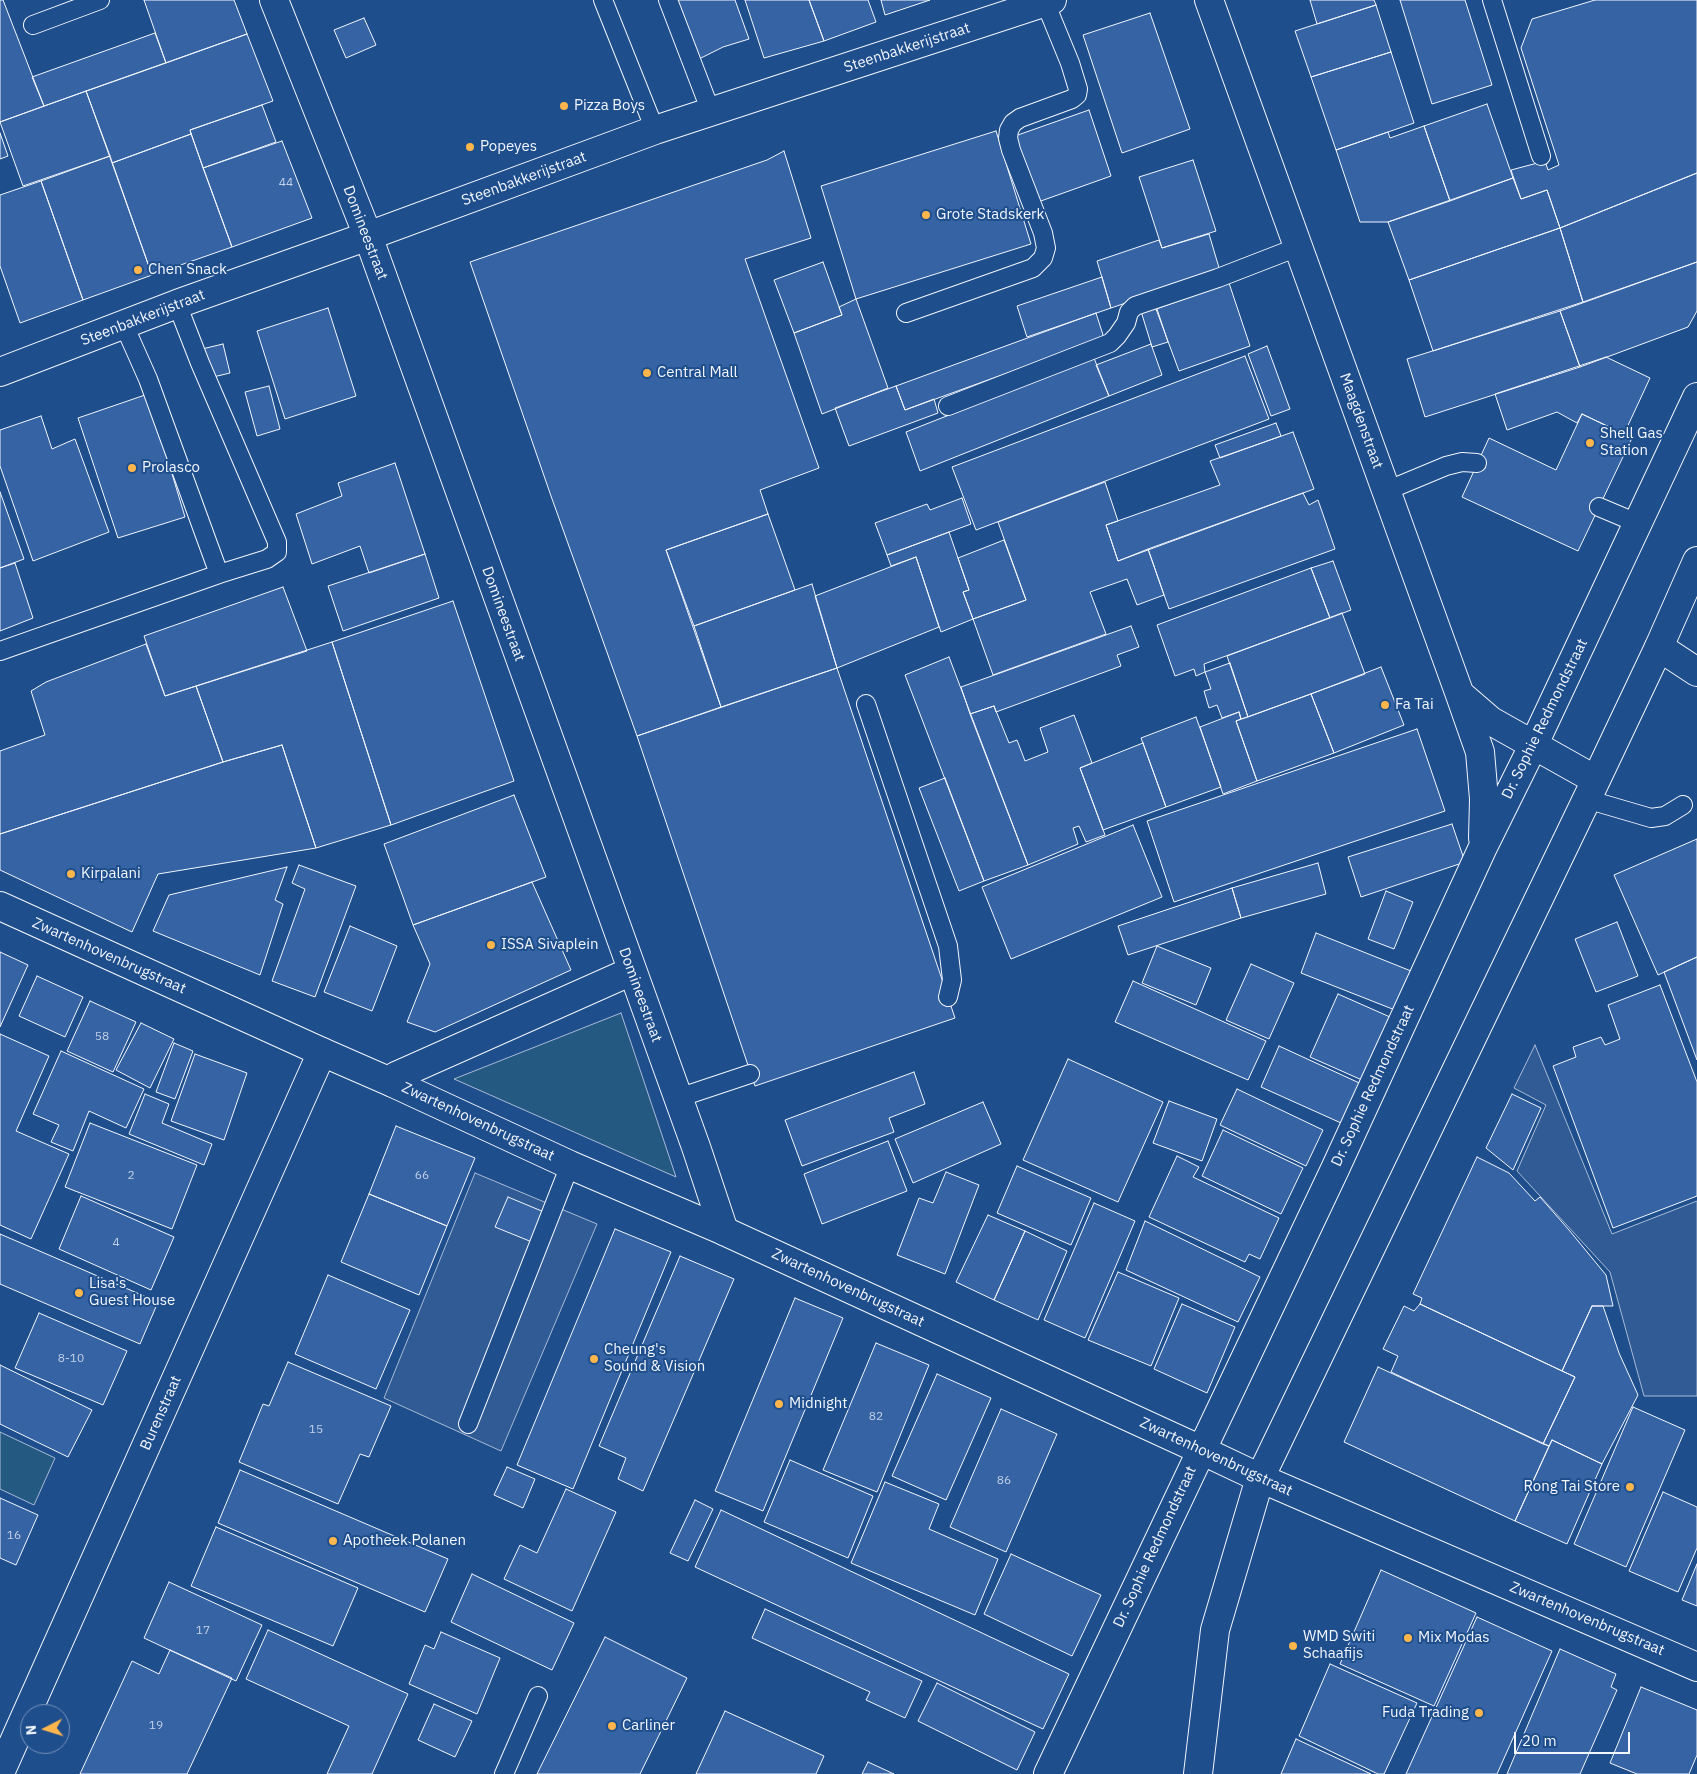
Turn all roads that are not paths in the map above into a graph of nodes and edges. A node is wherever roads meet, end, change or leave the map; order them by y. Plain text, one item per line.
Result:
1 (100, 0) edge
2 (274, 0) edge
3 (603, 0) edge
4 (668, 0) edge
5 (1209, 0) edge
6 (1492, 0) edge
7 (1049, 1) edge
8 (33, 25) dead end
9 (711, 112) junction
10 (655, 130) junction
11 (1541, 156) dead end
12 (368, 236) junction
13 (1298, 247) junction
14 (177, 304) junction
15 (906, 313) dead end
16 (124, 325) junction
17 (0, 372) edge
18 (1697, 397) edge
19 (948, 406) dead end
20 (1477, 464) dead end
21 (1386, 491) junction
22 (1599, 507) dead end
23 (1637, 524) junction
24 (1697, 562) edge
25 (220, 574) junction
26 (1659, 647) junction
27 (0, 652) edge
28 (1697, 672) edge
29 (1460, 695) junction
30 (866, 704) dead end
31 (1533, 746) junction
32 (1591, 790) junction
33 (1683, 805) dead end
34 (1483, 847) junction
35 (0, 906) edge
36 (632, 971) junction
37 (948, 997) dead end
38 (322, 1052) junction
39 (750, 1074) dead end
40 (393, 1082) junction
41 (678, 1098) junction
42 (570, 1165) junction
43 (724, 1231) junction
44 (468, 1424) dead end
45 (1201, 1450) junction
46 (1260, 1478) junction
47 (1697, 1667) edge
48 (538, 1696) dead end
49 (1054, 1772) edge
50 (0, 1773) edge
51 (504, 1774) edge
52 (1198, 1774) edge

1 - 8 lane
2 - 12 street, Domineestraat
3 - 10 lane
4 - 9 lane
5 - 13 street, Maagdenstraat
6 - 11 lane
7 - 9 street, Steenbakkerijstraat
7 - 15 lane
9 - 10 street, Steenbakkerijstraat
10 - 12 street, Steenbakkerijstraat
12 - 14 street, Steenbakkerijstraat
12 - 36 street, Domineestraat
13 - 19 lane
13 - 21 street, Maagdenstraat
14 - 16 street, Steenbakkerijstraat
14 - 25 lane
16 - 17 street, Steenbakkerijstraat
16 - 25 lane
18 - 23 street, Dr. Sophie Redmondstraat
20 - 21 lane
21 - 29 street, Maagdenstraat
22 - 23 lane
23 - 31 street, Dr. Sophie Redmondstraat
24 - 26 street
25 - 27 lane
26 - 28 street
26 - 32 street
29 - 31 street
29 - 34 street, Maagdenstraat
30 - 37 lane
31 - 32 street
31 - 34 street, Dr. Sophie Redmondstraat
32 - 33 lane
32 - 46 street
34 - 45 street, Dr. Sophie Redmondstraat
35 - 38 street, Zwartenhovenbrugstraat
36 - 40 street
36 - 41 street, Domineestraat
38 - 40 street, Zwartenhovenbrugstraat
38 - 50 street, Burenstraat
39 - 41 lane
40 - 42 street, Zwartenhovenbrugstraat
41 - 43 street, Domineestraat
42 - 43 street, Zwartenhovenbrugstraat
42 - 44 lane
43 - 45 street, Zwartenhovenbrugstraat
45 - 46 street, Zwartenhovenbrugstraat
45 - 49 street, Dr. Sophie Redmondstraat
46 - 47 street, Zwartenhovenbrugstraat
46 - 52 street
48 - 51 lane

